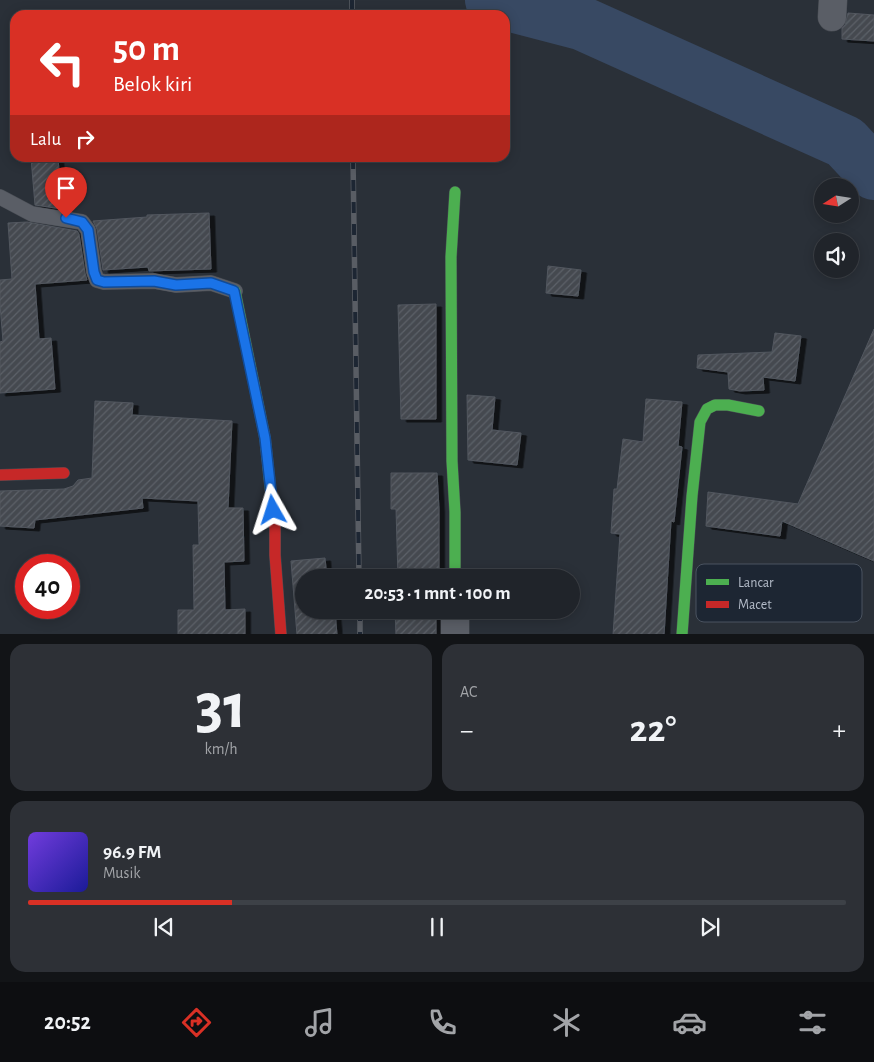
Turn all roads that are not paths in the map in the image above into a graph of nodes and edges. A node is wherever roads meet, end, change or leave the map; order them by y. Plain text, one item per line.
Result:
1 (454, 192) dead end
2 (0, 197) edge
3 (234, 291) joint
4 (759, 412) dead end
5 (64, 473) dead end
6 (0, 475) edge
7 (455, 569) edge
8 (455, 619) edge
9 (281, 634) edge
10 (455, 634) edge
11 (682, 634) edge

1 - 7 street
2 - 3 lane
3 - 9 street
4 - 11 street
5 - 6 street
8 - 10 street

